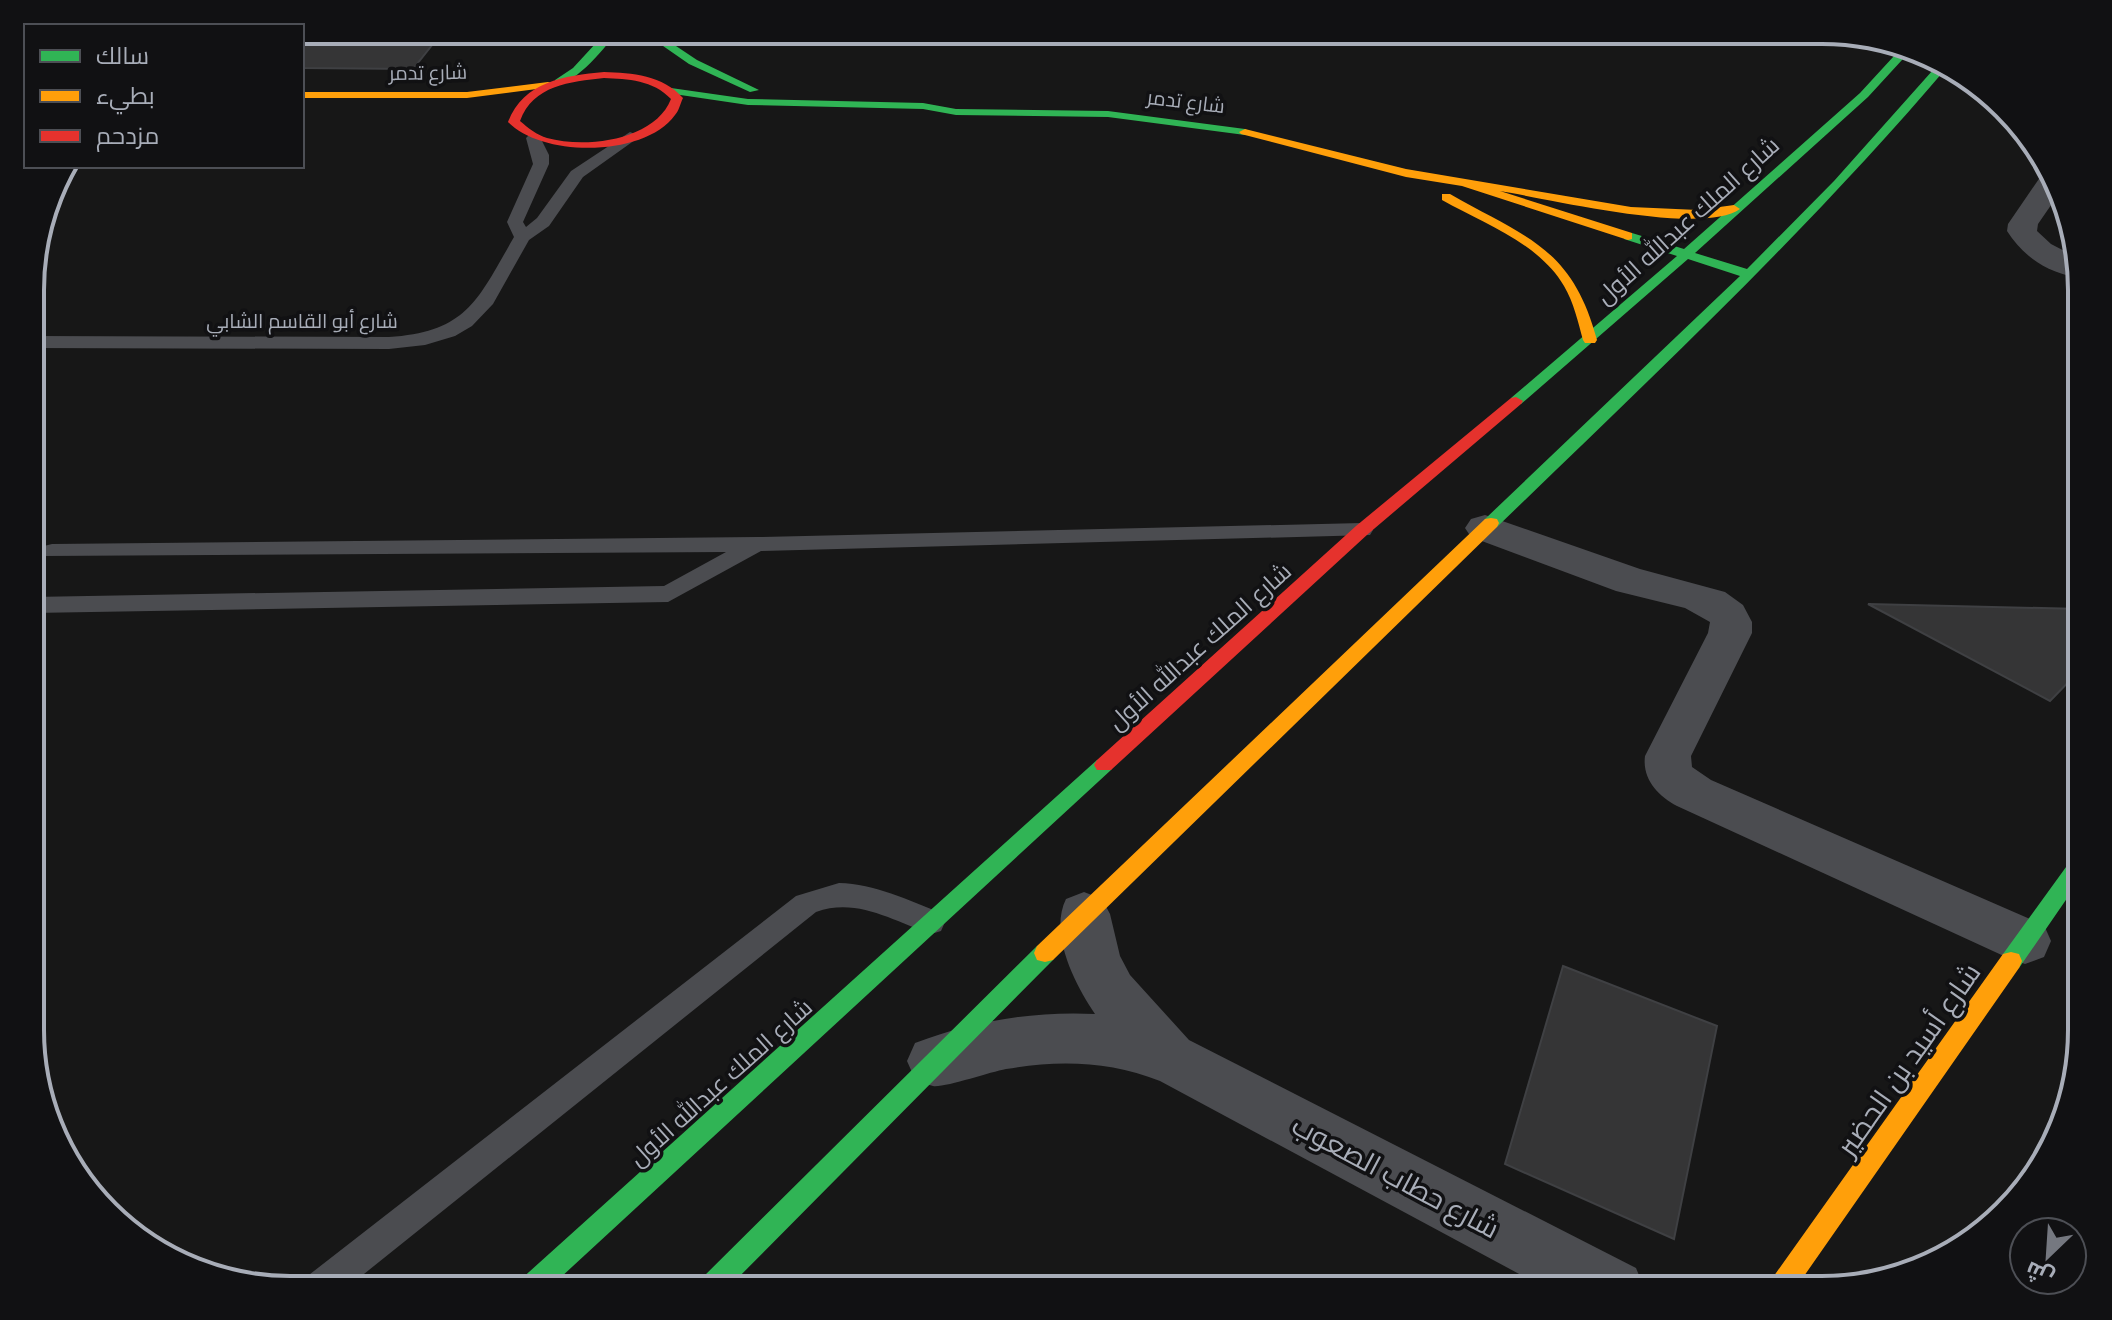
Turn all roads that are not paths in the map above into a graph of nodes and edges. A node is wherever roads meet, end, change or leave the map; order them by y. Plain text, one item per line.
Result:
1 (599, 45) edge
2 (662, 45) edge
3 (1899, 57) edge
4 (631, 60) dead end
5 (1937, 73) edge
6 (646, 78) junction
7 (557, 83) junction
8 (671, 91) junction
9 (304, 95) edge
10 (790, 103) junction
11 (304, 107) edge
12 (956, 112) junction
13 (439, 114) dead end
14 (737, 120) dead end
15 (500, 125) dead end
16 (680, 126) dead end
17 (528, 135) junction
18 (634, 136) junction
19 (1406, 173) junction
20 (1464, 183) junction
21 (2046, 189) edge
22 (1446, 197) junction
23 (1734, 209) junction
24 (1535, 228) dead end
25 (522, 237) junction
26 (1684, 253) junction
27 (2066, 263) edge
28 (1657, 269) junction
29 (1748, 274) junction
30 (1690, 280) dead end
31 (1590, 340) junction
32 (44, 342) edge
33 (1485, 528) junction
34 (1362, 530) junction
35 (757, 544) junction
36 (52, 551) dead end
37 (44, 605) edge
38 (2067, 883) edge
39 (1084, 914) junction
40 (931, 922) junction
41 (2025, 941) junction
42 (935, 1061) junction
43 (1179, 1062) junction
44 (1586, 1275) edge
45 (1790, 1275) edge
46 (335, 1276) edge
47 (544, 1276) edge
48 (722, 1276) edge

1 - 7 main road
2 - 10 main road
3 - 23 main road, شارع الملك عبدالله الأول
4 - 6 main road
5 - 29 main road
6 - 7 main road, شارع تدمر
6 - 8 main road, شارع تدمر
7 - 9 main road, شارع تدمر
7 - 17 main road
8 - 10 main road, شارع تدمر
8 - 18 main road
10 - 12 main road, شارع تدمر
11 - 13 main road, شارع تدمر
12 - 14 main road, شارع تدمر
12 - 19 main road, شارع تدمر
15 - 17 main road
16 - 18 main road
17 - 18 main road
17 - 25 lane, شارع أبو القاسم الشابي
18 - 25 lane, شارع أبو القاسم الشابي
19 - 20 main road, شارع تدمر
19 - 22 main road, شارع تدمر
20 - 23 main road
20 - 26 main road, شارع تدمر
21 - 27 street
22 - 24 main road, شارع تدمر
22 - 31 main road
23 - 26 main road, شارع الملك عبدالله الأول
25 - 32 lane, شارع أبو القاسم الشابي
26 - 28 main road, شارع الملك عبدالله الأول
26 - 29 main road, شارع تدمر
28 - 30 main road
28 - 31 main road, شارع الملك عبدالله الأول
29 - 33 main road
31 - 34 main road, شارع الملك عبدالله الأول
33 - 39 main road
33 - 41 street
34 - 35 lane
34 - 40 main road, شارع الملك عبدالله الأول
35 - 36 lane
35 - 37 lane
38 - 41 main road, شارع أسيد بن الحضير
39 - 42 main road
39 - 43 street, شارع حطاب الصعوب
40 - 46 lane
40 - 47 main road, شارع الملك عبدالله الأول
41 - 45 main road, شارع أسيد بن الحضير
42 - 43 street, شارع حطاب الصعوب
42 - 48 main road
43 - 44 street, شارع حطاب الصعوب

